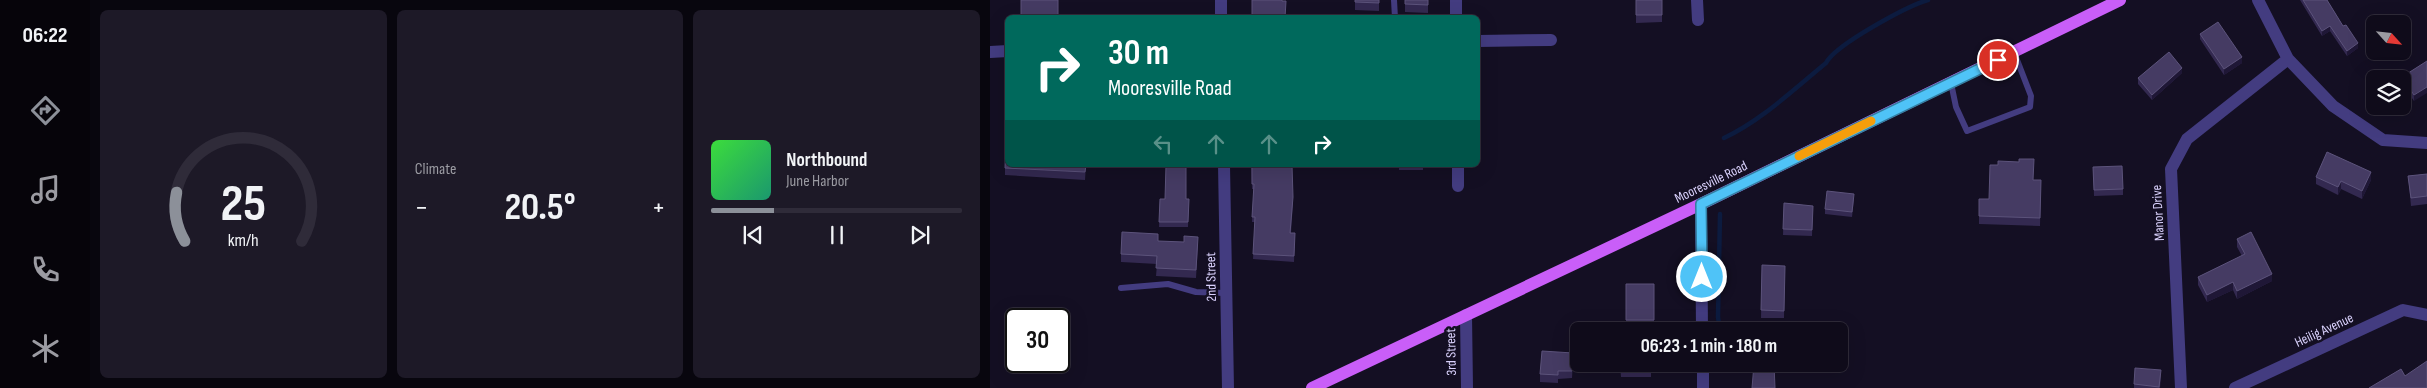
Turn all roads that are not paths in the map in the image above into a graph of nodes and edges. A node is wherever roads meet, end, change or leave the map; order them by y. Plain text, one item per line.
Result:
1 (1221, 0) edge
2 (1394, 0) edge
3 (1456, 0) edge
4 (1698, 0) edge
5 (2120, 0) edge
6 (2258, 0) edge
7 (1221, 15) edge
8 (1395, 15) edge
9 (1456, 15) edge
10 (1698, 20) dead end
11 (1551, 40) dead end
12 (1480, 41) edge
13 (1005, 51) edge
14 (990, 52) edge
15 (2014, 52) junction
16 (2288, 59) junction
17 (1950, 83) junction
18 (2427, 143) edge
19 (1224, 167) edge
20 (1458, 167) edge
21 (1458, 186) dead end
22 (1701, 204) junction
23 (1121, 288) dead end
24 (1226, 293) junction
25 (1466, 315) junction
26 (2427, 315) edge
27 (1702, 322) edge
28 (1703, 372) edge
29 (1228, 388) edge
30 (1312, 388) edge
31 (1467, 388) edge
32 (1703, 388) edge
33 (2181, 388) edge
34 (2235, 388) edge

1 - 7 street
2 - 8 lane
3 - 9 street
4 - 10 street
5 - 15 main road, Mooresville Road
6 - 16 street
11 - 12 street
13 - 14 street
15 - 17 main road, Mooresville Road
15 - 17 lane
16 - 18 street
16 - 33 street, Manor Drive
17 - 22 main road, Mooresville Road
19 - 24 street, 2nd Street
20 - 21 street
22 - 25 main road, Mooresville Road
22 - 27 street
23 - 24 lane
24 - 29 street, 2nd Street
25 - 30 main road, Mooresville Road
25 - 31 street, 3rd Street
26 - 34 street, Heilig Avenue
28 - 32 street

